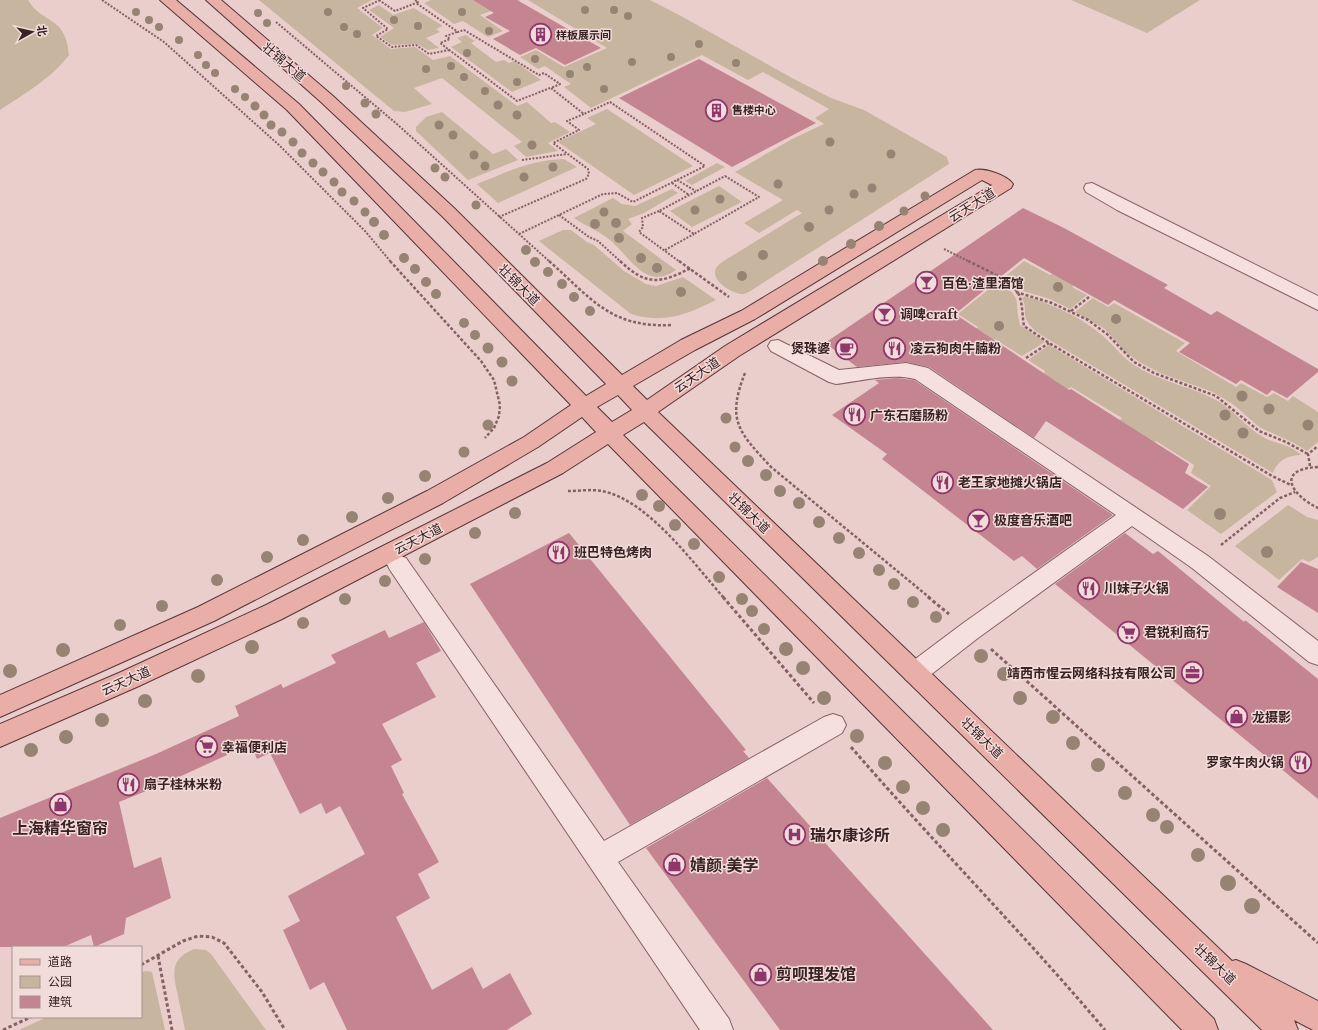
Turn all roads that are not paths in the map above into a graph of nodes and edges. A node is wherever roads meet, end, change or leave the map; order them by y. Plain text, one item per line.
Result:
1 (167, 0) edge
2 (212, 0) edge
3 (1092, 188) dead end
4 (1318, 304) edge
5 (778, 346) road end
6 (619, 385) junction
7 (584, 406) junction
8 (644, 411) junction
9 (609, 433) junction
10 (1132, 515) junction
11 (398, 564) dead end
12 (1318, 655) edge
13 (915, 673) junction
14 (0, 706) edge
15 (833, 725) road end
16 (0, 736) edge
17 (601, 857) junction
18 (1203, 953) junction
19 (1177, 1004) junction
20 (1318, 1017) edge
21 (718, 1030) edge
22 (1192, 1030) edge
23 (1203, 1030) edge
24 (1283, 1030) edge

1 - 7 main road
2 - 6 main road, 壮锦大道
3 - 4 street
5 - 10 street
6 - 7 main road, 云天大道
6 - 8 main road, 壮锦大道
6 - 8 main road, 云天大道
7 - 9 main road
7 - 14 main road, 云天大道
8 - 9 main road, 云天大道
8 - 13 main road, 壮锦大道
9 - 16 main road, 云天大道
9 - 19 main road
10 - 12 street
10 - 13 street
11 - 17 street
13 - 18 main road, 壮锦大道
15 - 17 street
17 - 21 street
18 - 20 main road
18 - 24 main road, 壮锦大道
19 - 22 main road
19 - 23 main road

